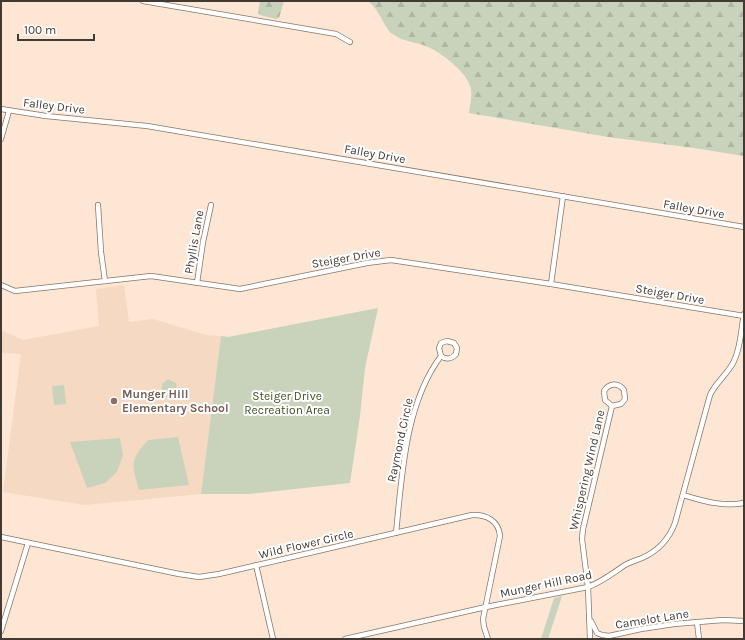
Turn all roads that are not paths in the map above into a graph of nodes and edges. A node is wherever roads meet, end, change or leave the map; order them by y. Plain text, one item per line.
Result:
1 (143, 1) edge
2 (350, 42) dead end
3 (1, 109) edge
4 (9, 111) junction
5 (1, 138) edge
6 (563, 196) junction
7 (98, 205) dead end
8 (211, 205) dead end
9 (744, 227) edge
10 (105, 281) junction
11 (197, 283) junction
12 (551, 284) junction
13 (1, 285) edge
14 (744, 315) edge
15 (441, 356) junction
16 (612, 406) junction
17 (683, 495) junction
18 (744, 503) edge
19 (396, 533) junction
20 (1, 537) edge
21 (28, 543) junction
22 (256, 565) junction
23 (588, 587) junction
24 (486, 607) junction
25 (590, 619) junction
26 (744, 621) edge
27 (697, 622) junction
28 (1, 631) edge
29 (371, 633) junction
30 (609, 636) junction
31 (273, 639) edge
32 (345, 639) edge
33 (372, 639) edge
34 (488, 639) edge
35 (590, 639) edge
36 (601, 639) edge
37 (699, 639) edge

1 - 2 street
3 - 4 street, Falley Drive
4 - 5 street
4 - 6 street, Falley Drive
6 - 9 street, Falley Drive
6 - 12 street
7 - 10 street
8 - 11 street, Phyllis Lane
10 - 11 street, Steiger Drive
10 - 13 street, Steiger Drive
11 - 12 street, Steiger Drive
12 - 14 street, Steiger Drive
14 - 17 street, Munger Hill Road
15 - 15 street, Raymond Circle
15 - 19 street, Raymond Circle
16 - 16 street, Whispering Wind Lane
16 - 23 street, Whispering Wind Lane
17 - 18 street
17 - 23 street, Munger Hill Road
19 - 22 street, Wild Flower Circle
19 - 24 street, Wild Flower Circle
20 - 21 street, Wild Flower Circle
21 - 22 street, Wild Flower Circle
21 - 28 street
22 - 31 street
23 - 24 street, Munger Hill Road
23 - 25 street
24 - 29 street, Munger Hill Road
24 - 34 street, Wild Flower Circle
25 - 30 street, Camelot Lane
25 - 35 street
26 - 27 street, Camelot Lane
27 - 30 street, Camelot Lane
27 - 37 street, Camelot Lane
29 - 32 street, Munger Hill Road
29 - 33 street
30 - 36 street, Camelot Lane

